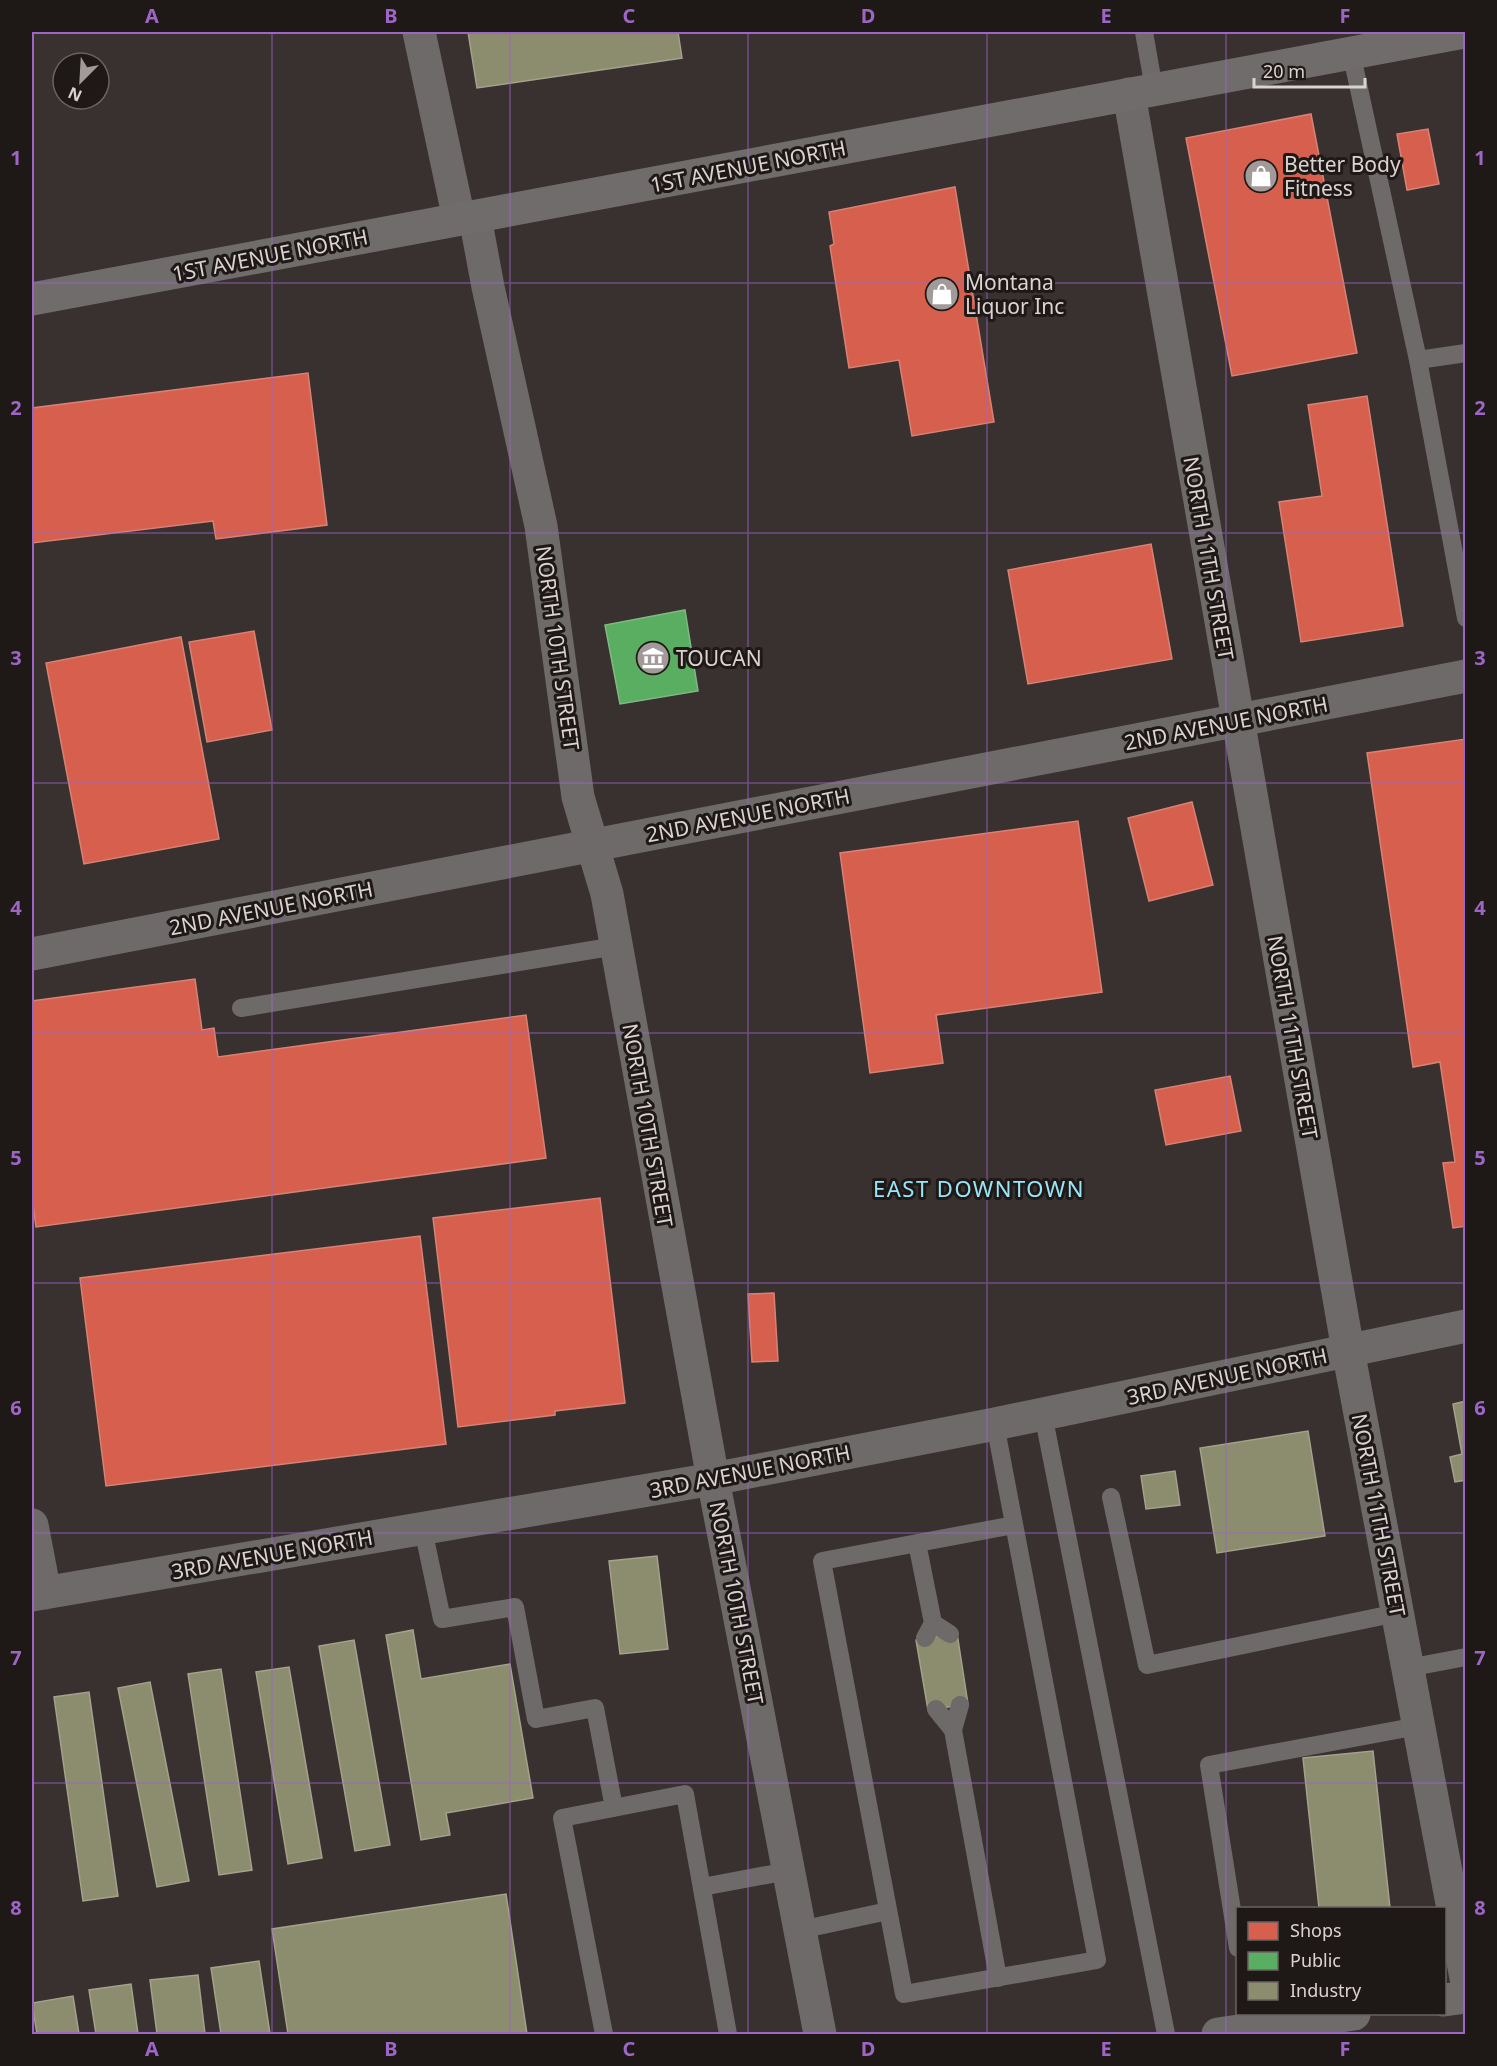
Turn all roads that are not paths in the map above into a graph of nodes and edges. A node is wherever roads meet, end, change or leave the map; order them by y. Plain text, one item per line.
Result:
1 (419, 32) edge
2 (1144, 32) edge
3 (1464, 32) edge
4 (1351, 52) junction
5 (1142, 92) junction
6 (467, 218) junction
7 (32, 299) edge
8 (1466, 353) edge
9 (1418, 360) junction
10 (1463, 594) edge
11 (1466, 618) edge
12 (1466, 676) edge
13 (1238, 721) junction
14 (591, 844) junction
15 (616, 946) junction
16 (32, 954) edge
17 (241, 1008) dead end
18 (1466, 1326) edge
19 (1348, 1350) junction
20 (1043, 1414) junction
21 (994, 1424) junction
22 (713, 1479) junction
23 (1111, 1497) dead end
24 (1014, 1525) junction
25 (32, 1526) edge
26 (423, 1529) junction
27 (917, 1544) junction
28 (38, 1594) edge
29 (1397, 1613) junction
30 (950, 1634) dead end
31 (1466, 1657) edge
32 (1408, 1668) junction
33 (960, 1705) dead end
34 (936, 1709) dead end
35 (1418, 1726) junction
36 (953, 1730) junction
37 (614, 1808) junction
38 (788, 1871) junction
39 (702, 1887) junction
40 (888, 1911) junction
41 (800, 1930) junction
42 (1236, 1935) edge
43 (998, 1978) junction
44 (1466, 1978) edge
45 (1466, 1997) edge
46 (1446, 2000) edge
47 (1330, 2015) edge
48 (1295, 2018) edge
49 (604, 2034) edge
50 (728, 2034) edge
51 (820, 2034) edge
52 (1166, 2034) edge
53 (1218, 2034) edge

1 - 6 street, NORTH 10TH STREET
2 - 5 lane
3 - 4 main road, 1ST AVENUE NORTH
4 - 5 main road, 1ST AVENUE NORTH
4 - 9 lane
5 - 6 main road, 1ST AVENUE NORTH
5 - 13 street, NORTH 11TH STREET
6 - 7 main road, 1ST AVENUE NORTH
6 - 14 street, NORTH 10TH STREET
8 - 9 lane
9 - 10 lane
10 - 11 lane
12 - 13 street, 2ND AVENUE NORTH
13 - 14 street, 2ND AVENUE NORTH
13 - 19 street, NORTH 11TH STREET
14 - 15 street, NORTH 10TH STREET
14 - 16 street, 2ND AVENUE NORTH
15 - 17 lane
15 - 22 street, NORTH 10TH STREET
18 - 19 street, 3RD AVENUE NORTH
19 - 20 street, 3RD AVENUE NORTH
19 - 29 street, NORTH 11TH STREET
20 - 21 street, 3RD AVENUE NORTH
20 - 52 lane
21 - 22 street, 3RD AVENUE NORTH
21 - 24 lane
22 - 26 street, 3RD AVENUE NORTH
22 - 38 street, NORTH 10TH STREET
23 - 29 lane
24 - 27 lane
24 - 43 lane
25 - 28 street
26 - 28 street, 3RD AVENUE NORTH
26 - 37 lane
27 - 30 lane
27 - 40 lane
29 - 32 street, NORTH 11TH STREET
31 - 32 lane
32 - 35 street, NORTH 11TH STREET
33 - 36 lane
34 - 36 lane
35 - 42 lane
35 - 44 street, NORTH 11TH STREET
36 - 43 lane
37 - 39 lane
37 - 49 lane
38 - 39 lane
38 - 41 street, NORTH 10TH STREET
39 - 50 lane
40 - 41 lane
40 - 43 lane
41 - 51 street, NORTH 10TH STREET
45 - 46 main road
47 - 48 main road
48 - 53 main road

